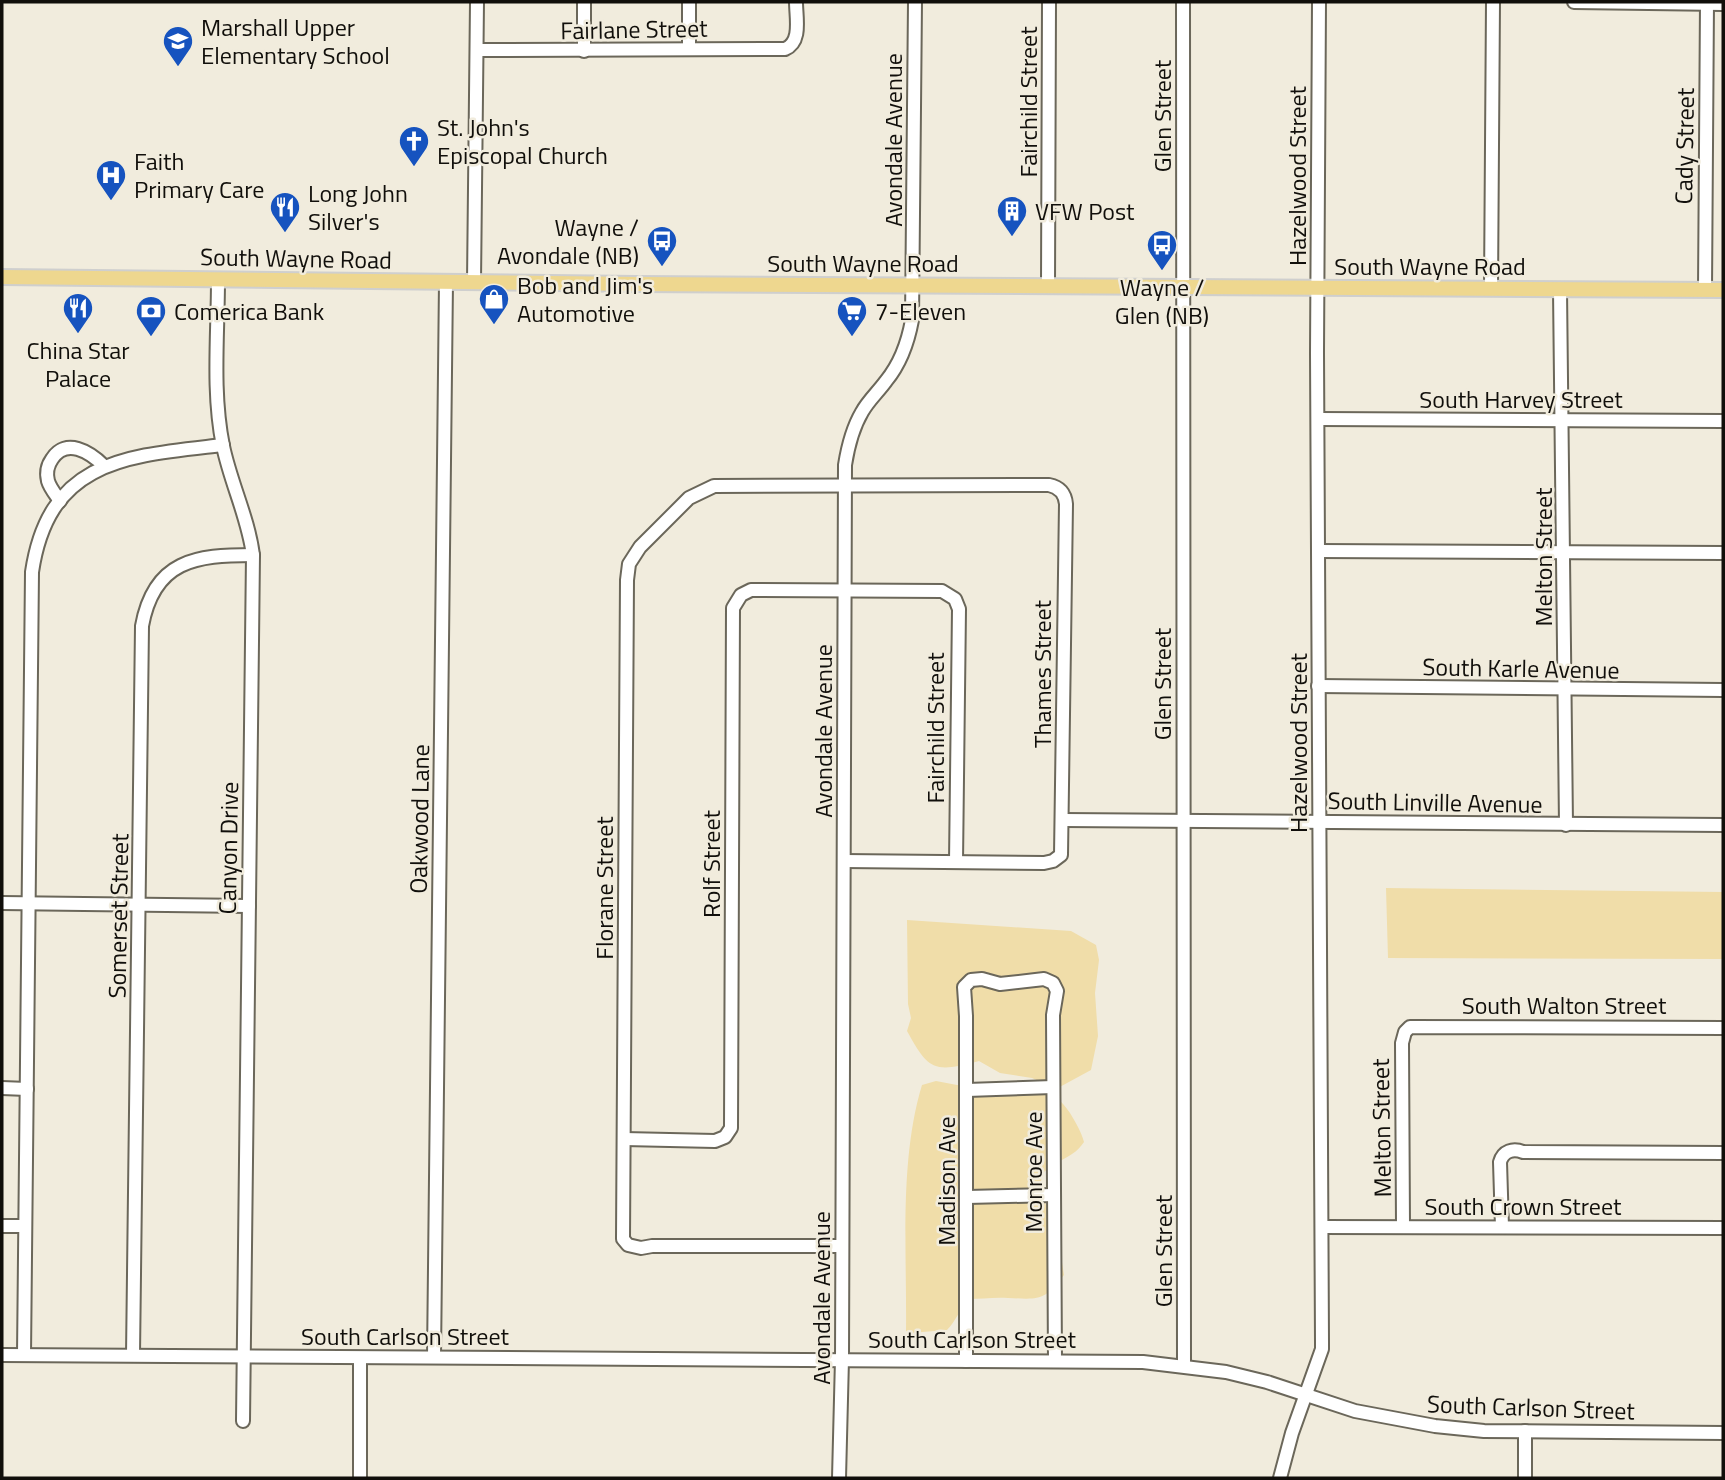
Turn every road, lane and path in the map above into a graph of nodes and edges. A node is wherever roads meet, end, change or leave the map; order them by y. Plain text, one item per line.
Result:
1 (477, 2) edge
2 (584, 2) edge
3 (689, 2) edge
4 (796, 2) edge
5 (915, 2) edge
6 (1049, 2) edge
7 (1184, 2) edge
8 (1319, 2) edge
9 (1493, 2) edge
10 (1574, 2) edge
11 (1707, 3) edge
12 (1723, 4) edge
13 (689, 48) junction
14 (477, 50) junction
15 (584, 51) junction
16 (2, 277) edge
17 (218, 280) junction
18 (446, 282) junction
19 (474, 282) junction
20 (913, 286) junction
21 (1048, 287) junction
22 (1183, 288) junction
23 (1318, 288) junction
24 (1491, 289) junction
25 (1560, 290) junction
26 (1705, 290) junction
27 (1723, 290) edge
28 (1318, 419) junction
29 (1562, 420) junction
30 (1723, 421) edge
31 (223, 445) junction
32 (104, 466) junction
33 (846, 486) junction
34 (60, 501) junction
35 (1318, 551) junction
36 (1564, 552) junction
37 (1723, 553) edge
38 (253, 555) junction
39 (845, 591) junction
40 (1318, 686) junction
41 (1564, 690) junction
42 (1723, 690) edge
43 (1063, 820) junction
44 (1183, 821) junction
45 (1320, 822) junction
46 (1566, 825) junction
47 (1723, 825) edge
48 (844, 861) junction
49 (956, 862) junction
50 (2, 903) edge
51 (29, 903) junction
52 (139, 905) junction
53 (248, 906) junction
54 (963, 1003) joint
55 (1723, 1028) edge
56 (1406, 1030) joint
57 (1053, 1087) junction
58 (2, 1088) edge
59 (27, 1090) junction
60 (967, 1090) junction
61 (624, 1139) junction
62 (1723, 1153) edge
63 (1054, 1195) junction
64 (967, 1197) junction
65 (2, 1226) edge
66 (24, 1226) junction
67 (1403, 1226) junction
68 (1322, 1227) junction
69 (1502, 1227) junction
70 (1723, 1228) edge
71 (842, 1247) junction
72 (133, 1354) junction
73 (2, 1355) edge
74 (24, 1355) junction
75 (243, 1355) junction
76 (360, 1357) junction
77 (434, 1357) junction
78 (842, 1359) junction
79 (967, 1361) junction
80 (1055, 1361) junction
81 (1184, 1365) junction
82 (1304, 1395) junction
83 (243, 1421) dead end
84 (1525, 1432) junction
85 (1723, 1433) edge
86 (360, 1478) edge
87 (839, 1478) edge
88 (1280, 1478) edge
89 (1525, 1478) edge

1 - 14 street
2 - 15 street
3 - 13 street
4 - 13 street, Fairlane Street
5 - 20 street, Avondale Avenue
6 - 21 street, Fairchild Street
7 - 22 street, Glen Street
8 - 23 street, Hazelwood Street
9 - 24 street
10 - 11 street
11 - 12 street
11 - 26 street, Cady Street
13 - 15 street, Fairlane Street
14 - 15 street, Fairlane Street
14 - 19 street
16 - 17 main road, South Wayne Road
17 - 18 main road, South Wayne Road
17 - 31 street, Canyon Drive
18 - 19 main road, South Wayne Road
18 - 77 street, Oakwood Lane
19 - 20 main road, South Wayne Road
20 - 21 main road, South Wayne Road
20 - 33 street, Avondale Avenue
21 - 22 main road, South Wayne Road
22 - 23 main road, South Wayne Road
22 - 44 street, Glen Street
23 - 24 main road, South Wayne Road
23 - 28 street, Hazelwood Street
24 - 25 main road, South Wayne Road
25 - 26 main road, South Wayne Road
25 - 29 street, Melton Street
26 - 27 main road, South Wayne Road
28 - 29 street, South Harvey Street
28 - 35 street, Hazelwood Street
29 - 30 street, South Harvey Street
29 - 36 street, Melton Street
31 - 32 street
31 - 38 street, Canyon Drive
32 - 34 street
32 - 34 street
33 - 39 street, Avondale Avenue
33 - 43 street, Thames Street
33 - 61 street, Florane Street
34 - 51 street
35 - 36 street
35 - 40 street, Hazelwood Street
36 - 37 street
36 - 41 street, Melton Street
38 - 52 street, Somerset Street
38 - 53 street, Canyon Drive
39 - 48 street, Avondale Avenue
39 - 49 street, Fairchild Street
39 - 61 street, Rolf Street
40 - 41 street, South Karle Avenue
40 - 45 street, Hazelwood Street
41 - 42 street, South Karle Avenue
41 - 46 street, Melton Street
43 - 44 street, South Linville Avenue
43 - 49 street, Thames Street
44 - 45 street, South Linville Avenue
44 - 81 street, Glen Street
45 - 46 street, South Linville Avenue
45 - 68 street, Hazelwood Street
46 - 47 street, South Linville Avenue
48 - 49 street, Thames Street
48 - 71 street, Avondale Avenue
50 - 51 street
51 - 52 street
51 - 59 street
52 - 53 street
52 - 72 street, Somerset Street
53 - 75 street, Canyon Drive
54 - 57 street, Monroe Ave
54 - 60 street, Madison Ave
55 - 56 street, South Walton Street
56 - 67 street, Melton Street
57 - 60 street
57 - 63 street, Monroe Ave
58 - 59 street
59 - 66 street
60 - 64 street, Madison Ave
61 - 71 street, Florane Street
62 - 69 street
63 - 64 street
63 - 80 street, Monroe Ave
64 - 79 street, Madison Ave
65 - 66 street
66 - 74 street
67 - 68 street, South Crown Street
67 - 69 street, South Crown Street
68 - 82 street, Hazelwood Street
69 - 70 street, South Crown Street
71 - 78 street, Avondale Avenue
72 - 74 street, South Carlson Street
72 - 75 street, South Carlson Street
73 - 74 street, South Carlson Street
75 - 76 street, South Carlson Street
75 - 83 street, Canyon Drive
76 - 77 street, South Carlson Street
76 - 86 street
77 - 78 street, South Carlson Street
78 - 79 street, South Carlson Street
78 - 87 street, Avondale Avenue
79 - 80 street, South Carlson Street
80 - 81 street, South Carlson Street
81 - 82 street, South Carlson Street
82 - 84 street, South Carlson Street
82 - 88 street, Hazelwood Street
84 - 85 street, South Carlson Street
84 - 89 street

